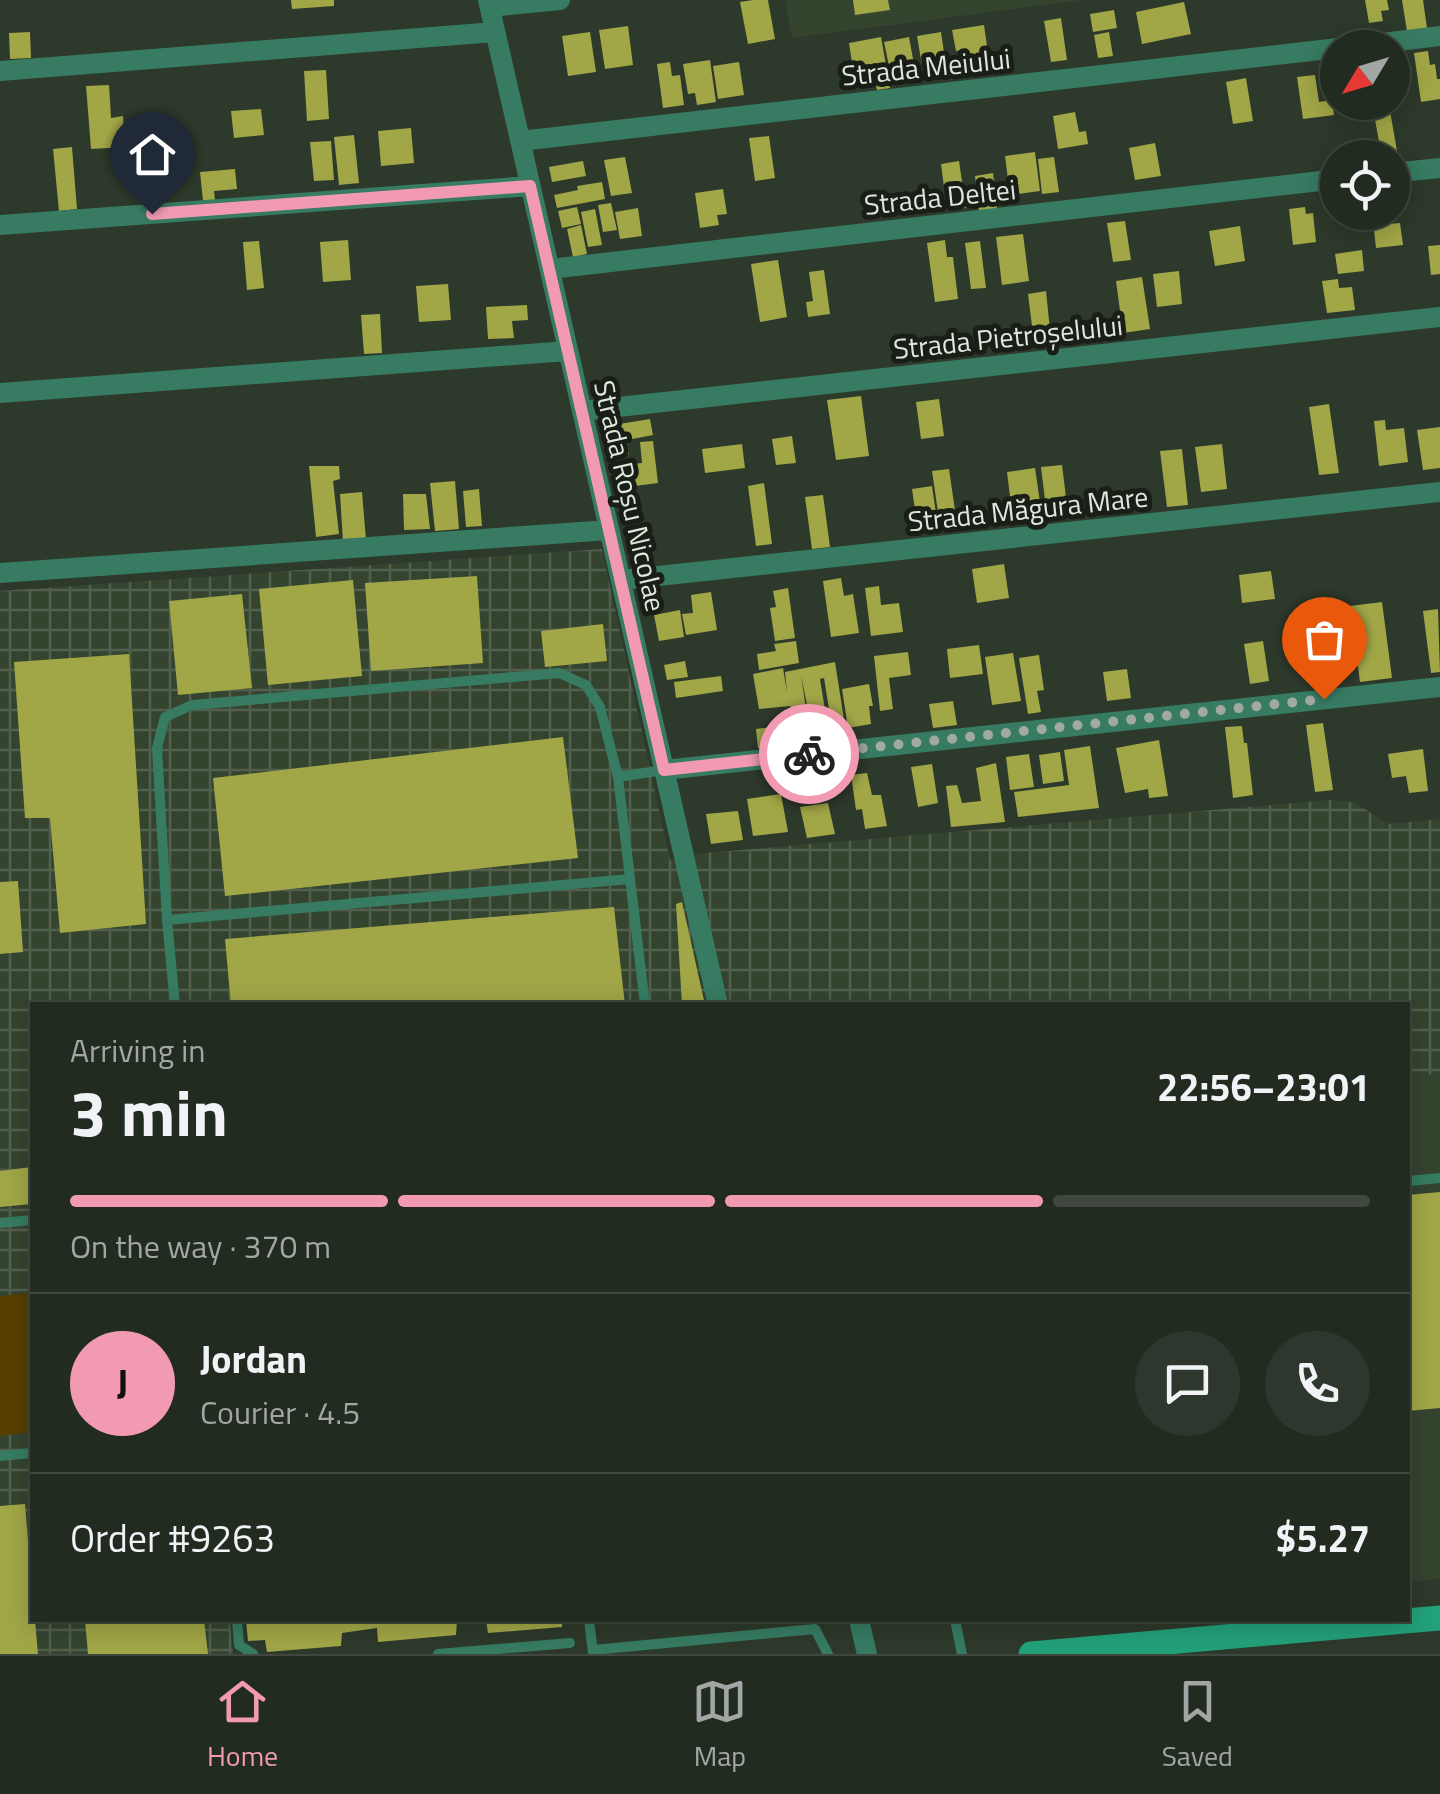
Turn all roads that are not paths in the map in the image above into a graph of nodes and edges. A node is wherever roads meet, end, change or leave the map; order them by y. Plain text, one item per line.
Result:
1 (560, 0) edge
2 (489, 4) edge
3 (496, 32) junction
4 (1440, 36) edge
5 (1410, 40) edge
6 (1320, 50) edge
7 (0, 71) edge
8 (520, 141) junction
9 (1440, 168) edge
10 (1410, 171) edge
11 (1320, 182) edge
12 (530, 186) junction
13 (0, 225) edge
14 (550, 269) junction
15 (1440, 317) edge
16 (568, 351) junction
17 (0, 392) edge
18 (582, 412) junction
19 (1440, 492) edge
20 (610, 530) junction
21 (0, 572) edge
22 (621, 580) junction
23 (1440, 687) edge
24 (664, 770) junction
25 (618, 777) junction
26 (630, 879) junction
27 (167, 920) junction
28 (175, 1002) edge
29 (645, 1002) edge
30 (717, 1002) edge
31 (1440, 1178) edge
32 (1410, 1181) edge
33 (30, 1220) edge
34 (0, 1223) edge
35 (30, 1453) edge
36 (0, 1456) edge
37 (1440, 1618) edge
38 (1410, 1619) edge
39 (237, 1622) edge
40 (590, 1622) edge
41 (859, 1622) edge
42 (955, 1622) edge
43 (1360, 1622) edge
44 (1259, 1627) edge
45 (570, 1643) dead end
46 (593, 1652) edge
47 (253, 1654) edge
48 (438, 1654) edge
49 (828, 1654) edge
50 (867, 1654) edge
51 (962, 1654) edge
52 (1032, 1654) edge

1 - 2 street
2 - 3 street, Strada Roșu Nicolae
3 - 7 street
3 - 8 street, Strada Roșu Nicolae
4 - 5 street, Strada Meiului
6 - 8 street, Strada Meiului
8 - 12 street, Strada Roșu Nicolae
9 - 10 street
11 - 14 street, Strada Deltei
12 - 13 street
12 - 14 street, Strada Roșu Nicolae
14 - 16 street, Strada Roșu Nicolae
15 - 18 street, Strada Pietroșelului
16 - 17 street
16 - 18 street, Strada Roșu Nicolae
18 - 20 street, Strada Roșu Nicolae
19 - 22 street, Strada Măgura Mare
20 - 21 street
20 - 22 street, Strada Roșu Nicolae
22 - 24 street, Strada Roșu Nicolae
23 - 24 street
24 - 25 lane
24 - 30 street, Strada Roșu Nicolae
25 - 26 lane
25 - 27 lane
26 - 27 lane
26 - 29 lane
27 - 28 lane
31 - 32 lane
33 - 34 lane
35 - 36 lane
37 - 38 street
39 - 47 lane
40 - 46 lane
41 - 50 street
42 - 51 lane
43 - 44 street
44 - 52 street
45 - 48 lane
46 - 49 lane

